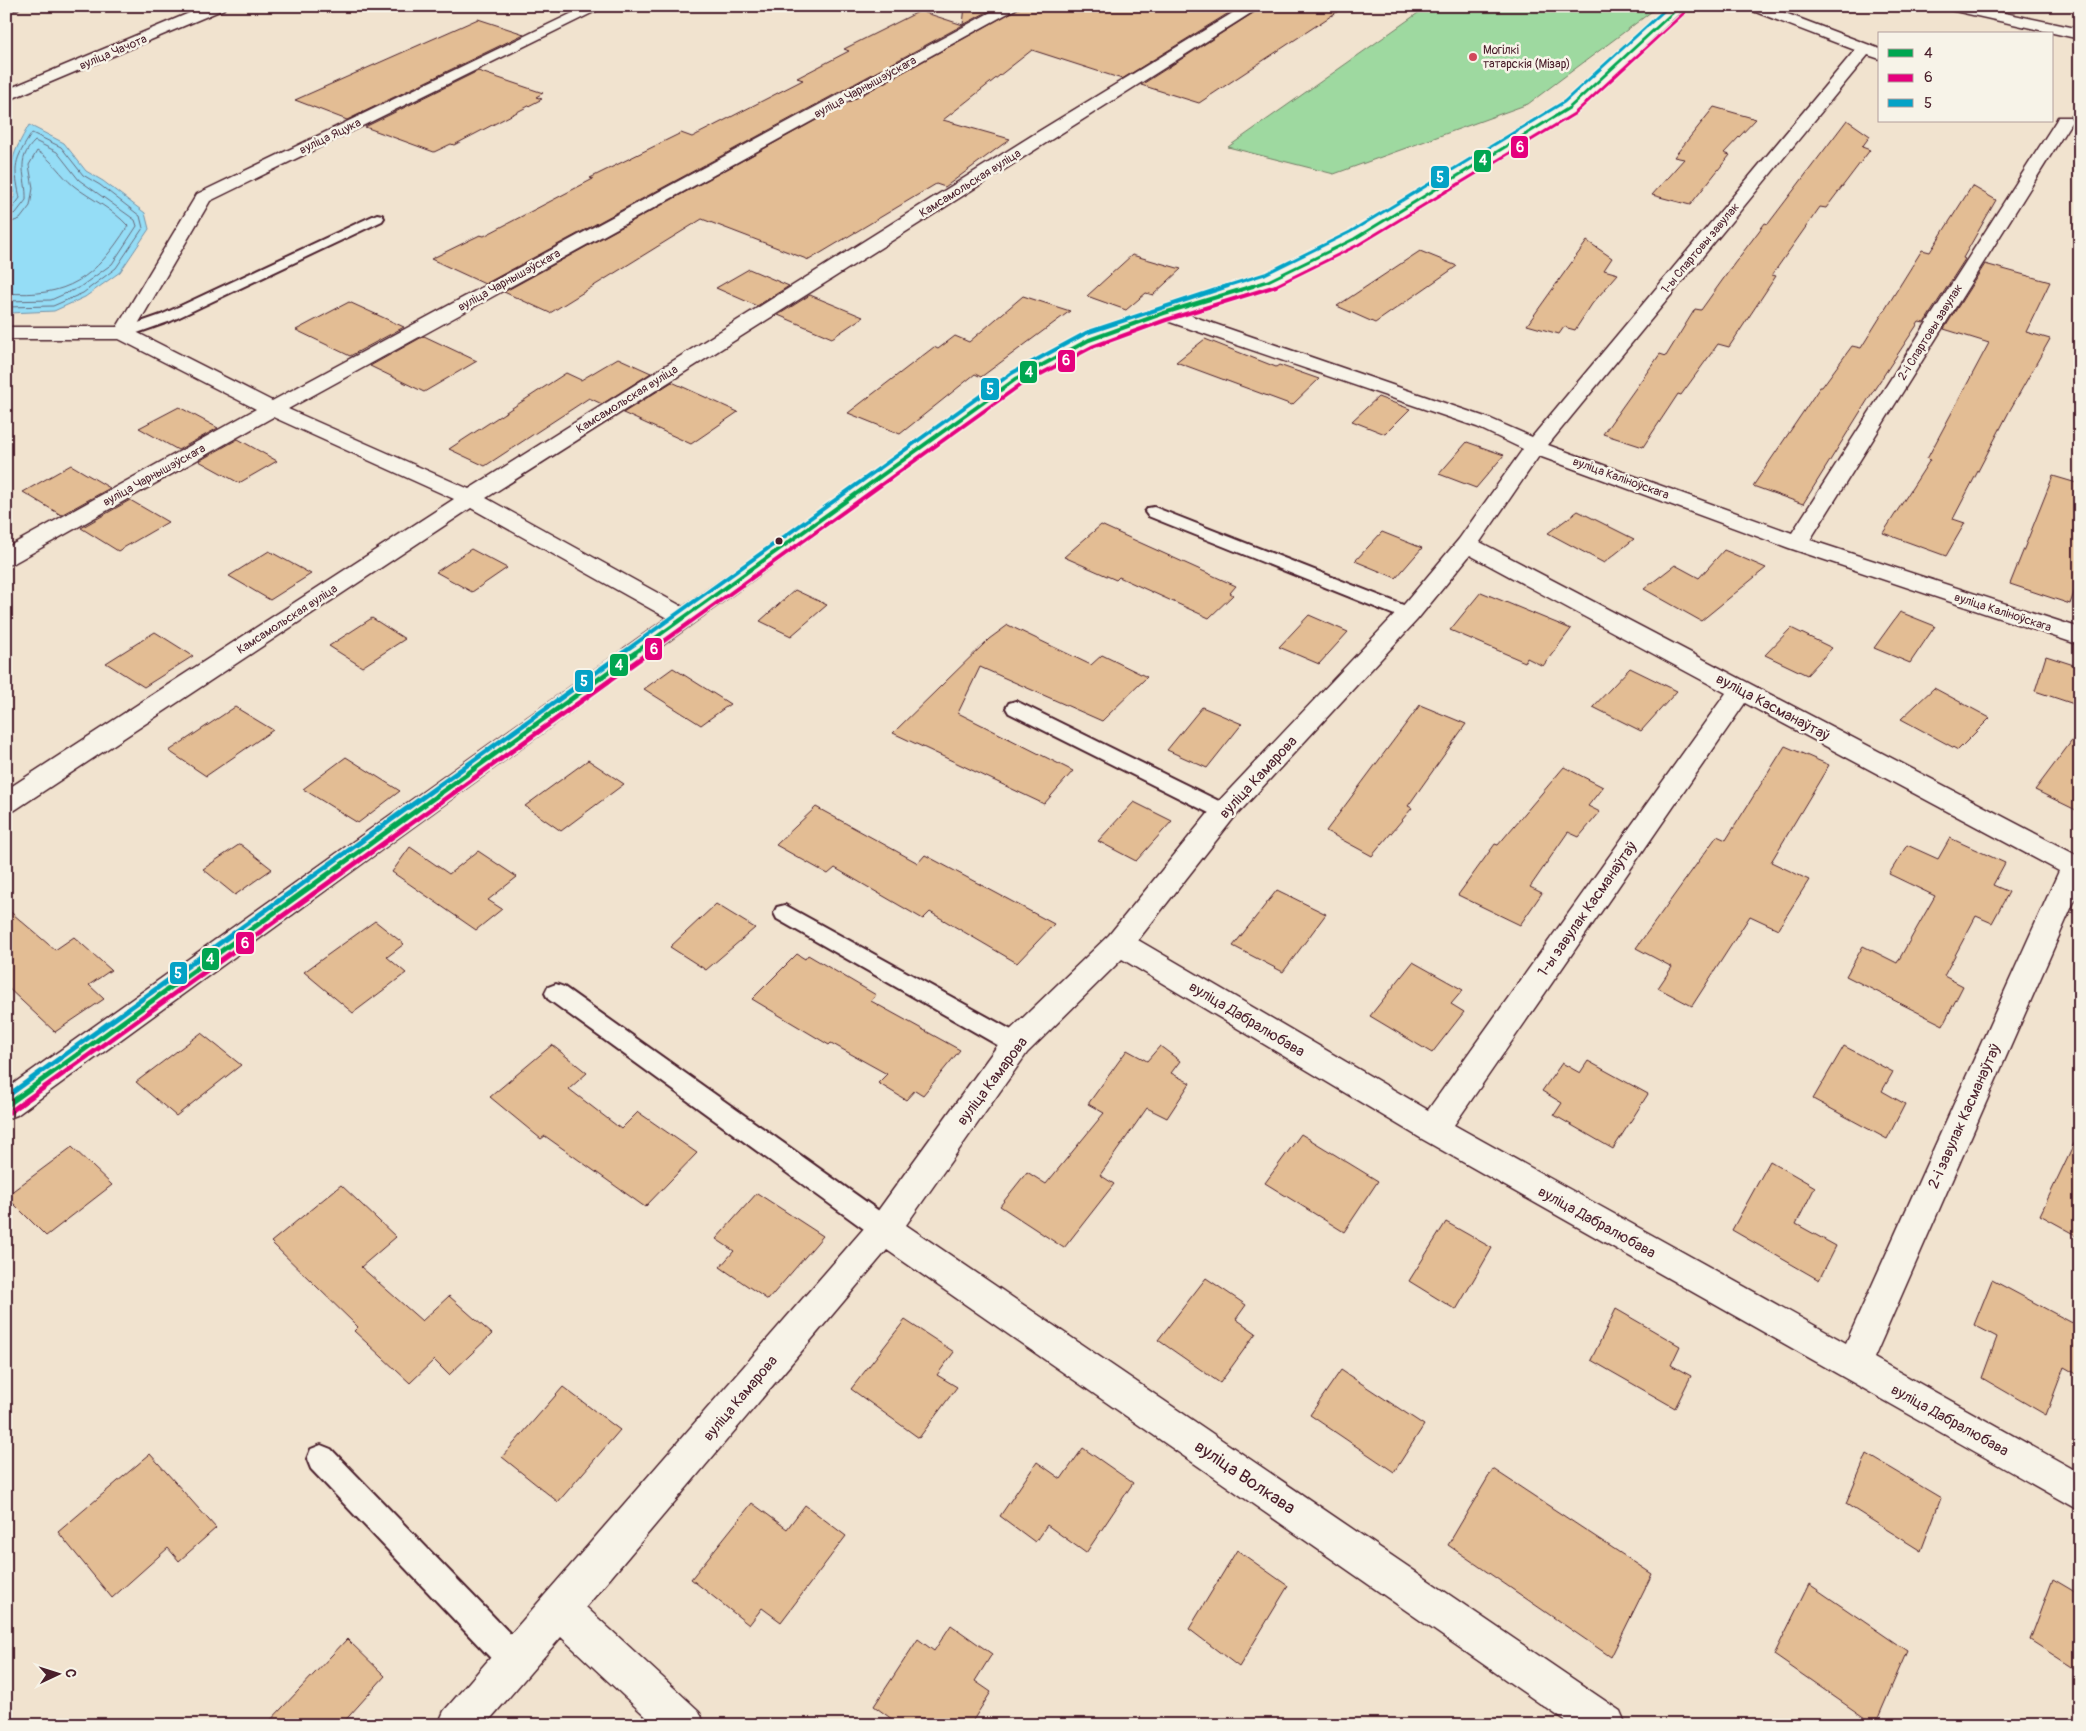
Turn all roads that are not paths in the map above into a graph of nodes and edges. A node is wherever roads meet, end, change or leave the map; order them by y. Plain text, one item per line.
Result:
1 (13, 6) edge
2 (219, 6) edge
3 (599, 6) edge
4 (1014, 6) edge
5 (1255, 6) edge
6 (1680, 6) edge
7 (1753, 6) edge
8 (1950, 6) edge
9 (6, 7) edge
10 (2080, 34) edge
11 (1872, 51) edge
12 (6, 96) edge
13 (2065, 122) edge
14 (377, 218) dead end
15 (1164, 313) junction
16 (6, 333) edge
17 (123, 333) junction
18 (272, 410) junction
19 (1535, 447) junction
20 (470, 498) junction
21 (1154, 512) dead end
22 (1797, 543) junction
23 (1467, 544) junction
24 (6, 558) edge
25 (1409, 614) junction
26 (685, 618) junction
27 (2080, 637) edge
28 (1741, 690) junction
29 (1016, 708) dead end
30 (6, 803) edge
31 (1224, 812) junction
32 (2077, 868) edge
33 (785, 913) dead end
34 (1119, 943) junction
35 (556, 993) dead end
36 (1016, 1044) junction
37 (10, 1097) edge
38 (1433, 1129) junction
39 (884, 1229) junction
40 (1853, 1365) junction
41 (321, 1459) dead end
42 (2080, 1493) edge
43 (560, 1609) junction
44 (514, 1660) junction
45 (458, 1725) edge
46 (685, 1725) edge
47 (1606, 1725) edge

1 - 9 street
2 - 12 street, вуліца Чачота
3 - 17 street, вуліца Яцука
4 - 18 street, вуліца Чарнышэўскага
5 - 20 street, Камсамольская вуліца
6 - 15 street
7 - 11 street
8 - 10 street
11 - 19 street, 1-ы Спартовы завулак
13 - 22 street, 2-і Спартовы завулак
14 - 17 lane
15 - 19 street, вуліца Каліноўскага
15 - 26 street
16 - 17 street
17 - 18 street
18 - 20 street
18 - 24 street, вуліца Чарнышэўскага
19 - 22 street, вуліца Каліноўскага
19 - 23 street, вуліца Камарова
20 - 26 street
20 - 30 street, Камсамольская вуліца
21 - 25 lane
22 - 27 street, вуліца Каліноўскага
23 - 25 street, вуліца Камарова
23 - 28 street, вуліца Касманаўтаў
25 - 31 street, вуліца Камарова
26 - 37 street
28 - 32 street, вуліца Касманаўтаў
28 - 38 street, 1-ы завулак Касманаўтаў
29 - 31 lane
31 - 34 street, вуліца Камарова
32 - 40 street, 2-і завулак Касманаўтаў
33 - 36 lane
34 - 36 street, вуліца Камарова
34 - 38 street, вуліца Дабралюбава
35 - 39 lane
36 - 39 street, вуліца Камарова
38 - 40 street, вуліца Дабралюбава
39 - 43 street, вуліца Камарова
39 - 47 street, вуліца Волкава
40 - 42 street, вуліца Дабралюбава
41 - 44 lane
43 - 44 street, вуліца Камарова
43 - 46 street
44 - 45 street, вуліца Камарова

